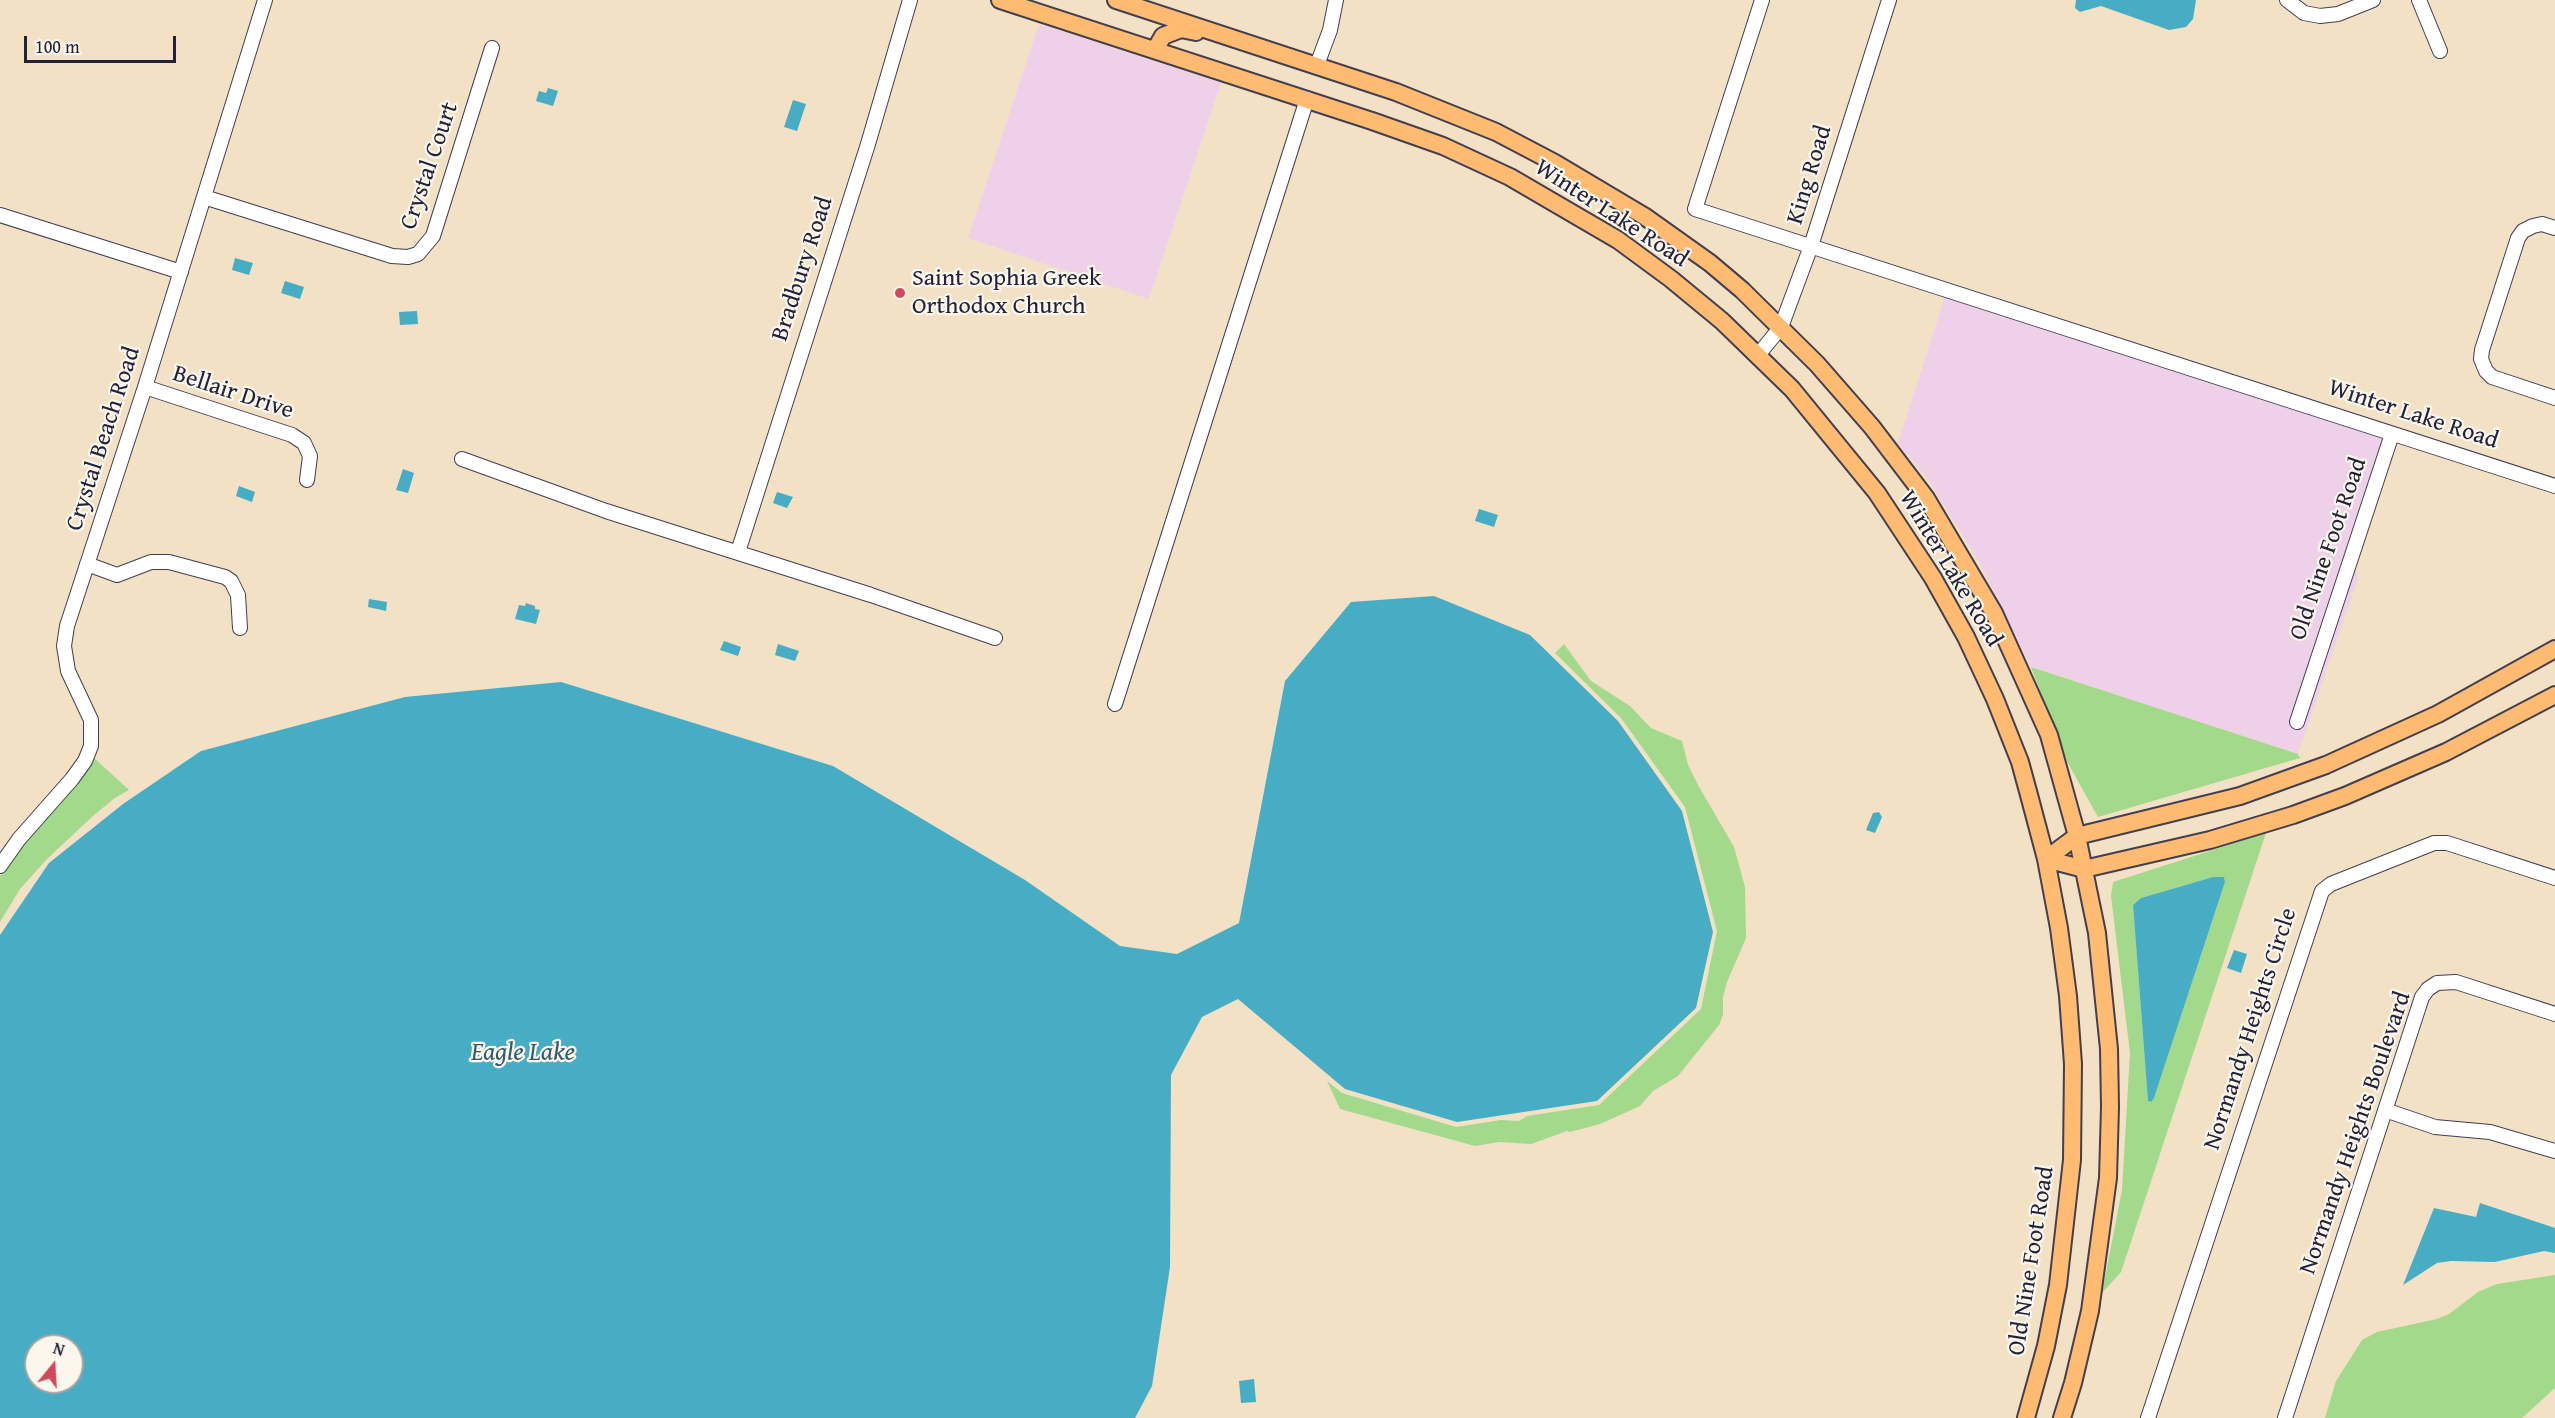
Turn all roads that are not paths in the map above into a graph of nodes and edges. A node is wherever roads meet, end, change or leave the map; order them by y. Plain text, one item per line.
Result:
1 (266, 0) edge
2 (910, 0) edge
3 (1000, 0) edge
4 (1116, 0) edge
5 (1336, 0) edge
6 (1762, 0) edge
7 (1889, 0) edge
8 (2287, 0) edge
9 (2373, 0) edge
10 (2420, 0) edge
11 (492, 48) dead end
12 (1155, 50) junction
13 (1276, 51) junction
14 (2440, 51) dead end
15 (1317, 65) junction
16 (1307, 99) junction
17 (204, 197) junction
18 (0, 215) edge
19 (2555, 228) edge
20 (1811, 246) junction
21 (181, 272) junction
22 (1781, 327) junction
23 (1758, 355) junction
24 (145, 387) junction
25 (2555, 398) edge
26 (2392, 434) junction
27 (462, 459) dead end
28 (307, 480) dead end
29 (2555, 486) edge
30 (738, 552) junction
31 (87, 564) junction
32 (240, 628) dead end
33 (994, 638) dead end
34 (2555, 650) edge
35 (2555, 694) edge
36 (1115, 704) dead end
37 (2297, 722) dead end
38 (2077, 836) junction
39 (2046, 859) junction
40 (0, 866) edge
41 (2084, 869) junction
42 (2555, 878) edge
43 (2555, 1014) edge
44 (2385, 1110) junction
45 (2555, 1151) edge
46 (2026, 1418) edge
47 (2062, 1418) edge
48 (2148, 1418) edge
49 (2285, 1418) edge

1 - 17 street, Crystal Beach Road
2 - 30 street, Bradbury Road
3 - 12 main road, Winter Lake Road
4 - 13 main road, Winter Lake Road
5 - 15 street
6 - 20 street, Winter Lake Road
7 - 20 street, King Road
8 - 9 street
10 - 14 street
11 - 17 street, Crystal Court
12 - 13 main road
12 - 16 main road, Winter Lake Road
13 - 15 main road, Winter Lake Road
15 - 22 main road, Winter Lake Road
16 - 23 main road, Winter Lake Road
16 - 36 street
17 - 21 street, Crystal Beach Road
18 - 21 street
19 - 25 street
20 - 22 street, King Road
20 - 26 street, Winter Lake Road
21 - 24 street, Crystal Beach Road
22 - 23 street, King Road
22 - 38 main road, Winter Lake Road
23 - 39 main road, Winter Lake Road
24 - 28 street, Bellair Drive
24 - 31 street, Crystal Beach Road
26 - 29 street, Winter Lake Road
26 - 37 street, Old Nine Foot Road
27 - 30 street
30 - 33 street
31 - 32 street
31 - 40 street, Crystal Beach Road
34 - 38 main road
35 - 41 main road
38 - 39 main road
38 - 41 main road, Winter Lake Road
39 - 41 main road
39 - 46 main road, Old Nine Foot Road
41 - 47 main road
42 - 48 street, Normandy Heights Circle
43 - 44 street, Normandy Heights Boulevard
44 - 45 street
44 - 49 street, Normandy Heights Boulevard

